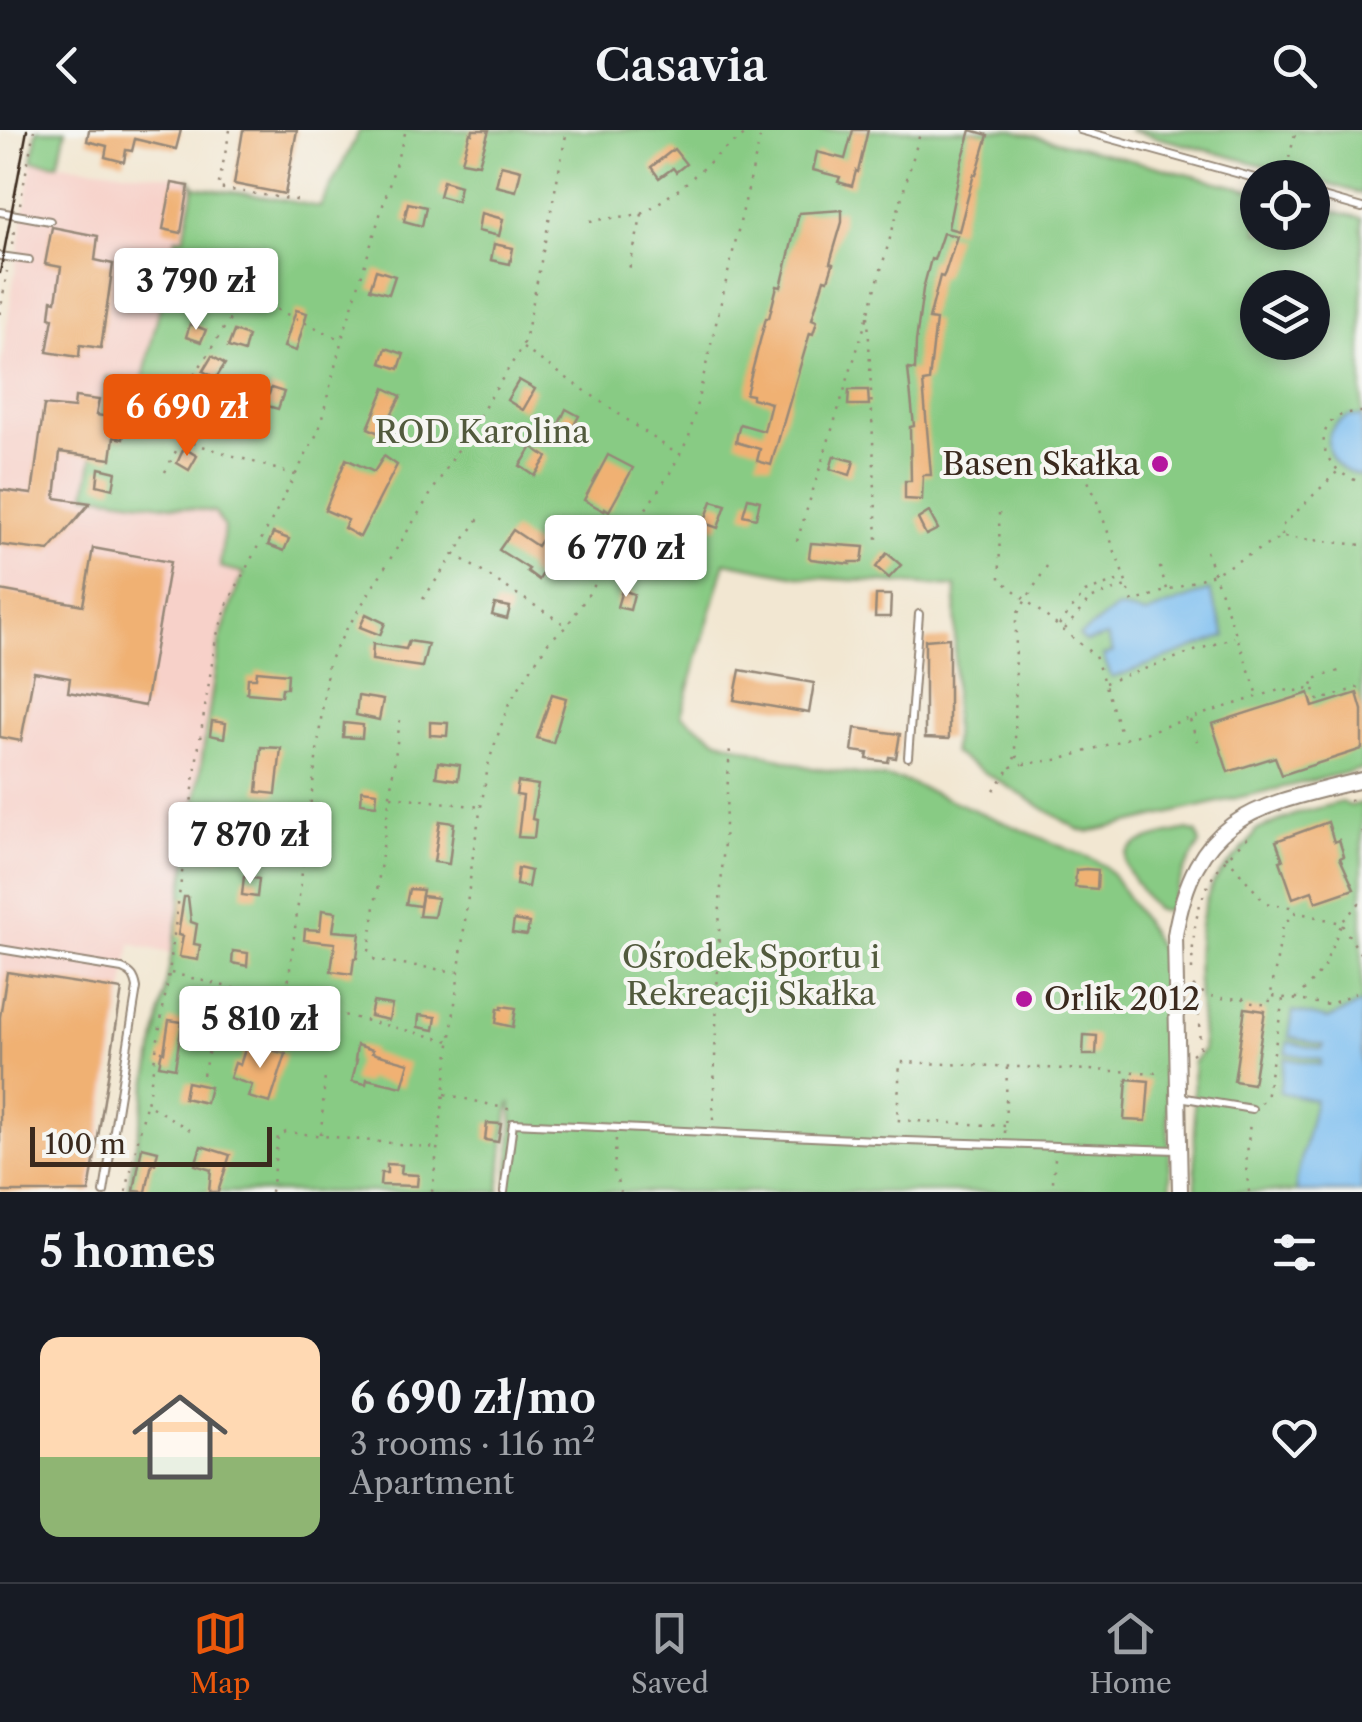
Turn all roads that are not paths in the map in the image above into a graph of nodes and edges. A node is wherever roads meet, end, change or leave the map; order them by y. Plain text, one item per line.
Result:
1 (1080, 130) edge
2 (1240, 174) edge
3 (1330, 199) edge
4 (1362, 208) edge
5 (0, 212) edge
6 (50, 220) dead end
7 (0, 256) edge
8 (29, 260) dead end
9 (919, 614) dead end
10 (908, 757) dead end
11 (1362, 780) edge
12 (0, 949) edge
13 (1177, 1097) junction
14 (1252, 1110) road end
15 (1178, 1150) junction
16 (104, 1192) edge
17 (504, 1192) edge
18 (1180, 1192) edge

1 - 2 lane
3 - 4 lane
5 - 6 lane
7 - 8 lane
9 - 10 lane
11 - 13 street
12 - 16 lane
13 - 14 lane
13 - 15 street
15 - 17 lane
15 - 18 street

